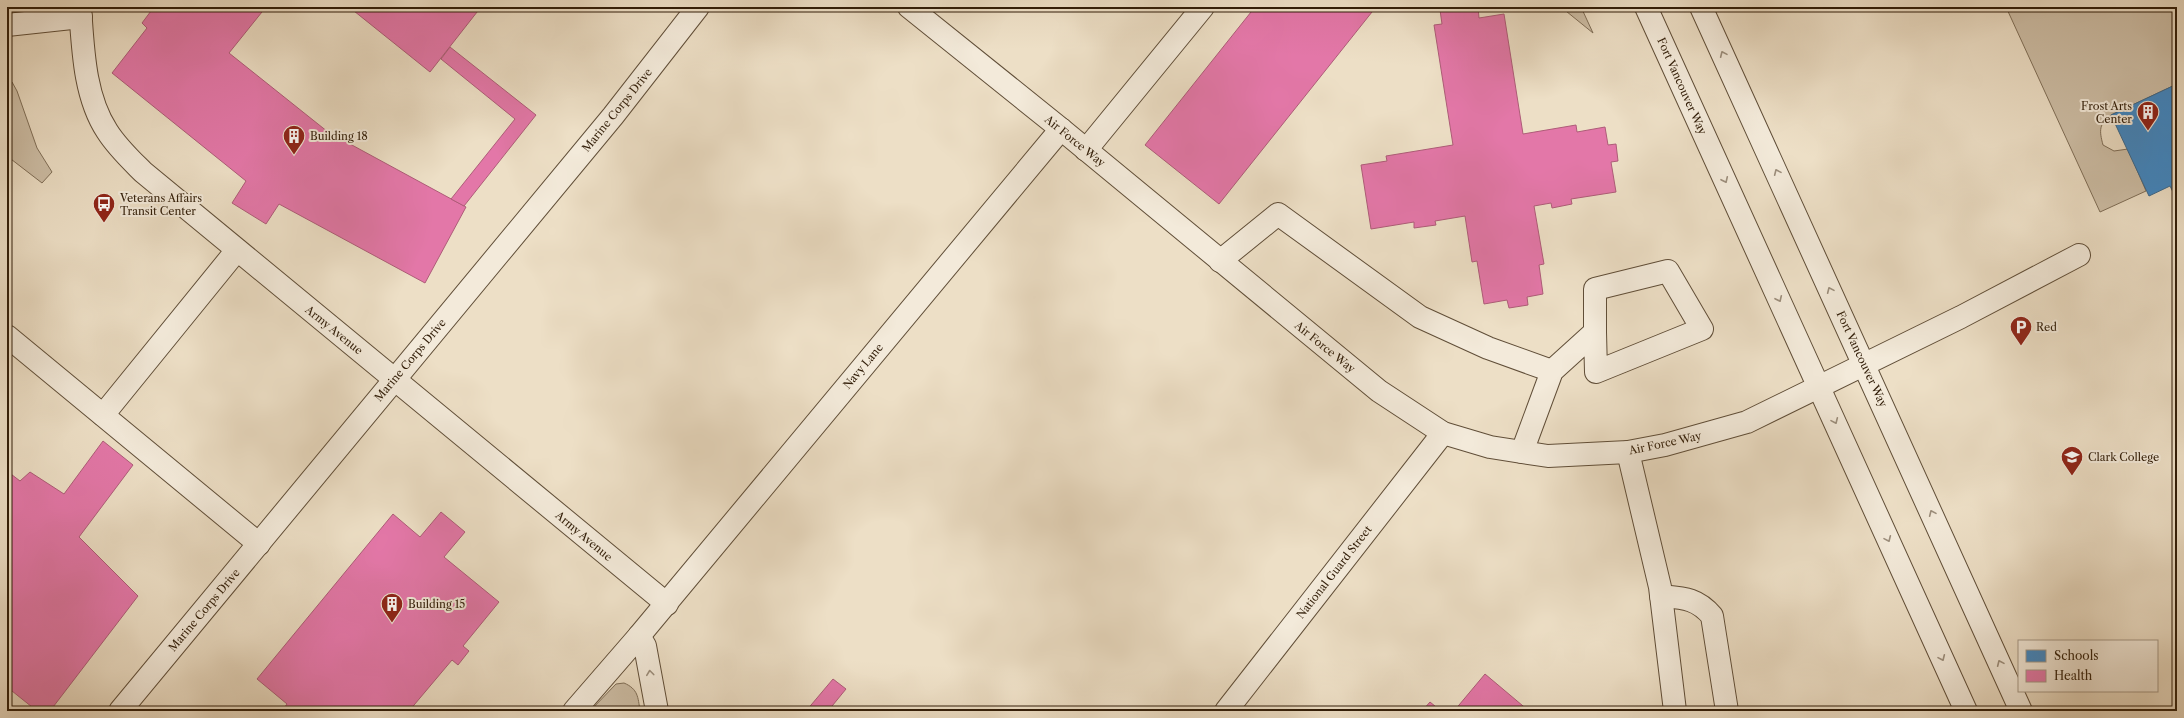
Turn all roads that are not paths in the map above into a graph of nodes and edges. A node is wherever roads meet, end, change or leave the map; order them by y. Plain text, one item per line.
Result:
1 (698, 7) edge
2 (908, 7) edge
3 (1203, 7) edge
4 (1646, 7) edge
5 (1701, 7) edge
6 (80, 12) edge
7 (7, 25) edge
8 (1061, 129) junction
9 (1086, 150) junction
10 (237, 250) junction
11 (2079, 254) dead end
12 (1220, 261) junction
13 (1595, 332) junction
14 (7, 336) edge
15 (1864, 364) junction
16 (1552, 370) junction
17 (395, 379) junction
18 (1819, 385) junction
19 (103, 415) junction
20 (1443, 433) junction
21 (1522, 452) junction
22 (1628, 452) junction
23 (258, 544) junction
24 (1661, 596) junction
25 (667, 604) junction
26 (639, 636) junction
27 (120, 711) edge
28 (574, 711) edge
29 (657, 711) edge
30 (1226, 711) edge
31 (1675, 711) edge
32 (1727, 711) edge
33 (1966, 711) edge
34 (2021, 711) edge

1 - 17 street, Marine Corps Drive
2 - 8 street, Air Force Way
3 - 9 street
4 -> 18 street, Fort Vancouver Way
15 -> 5 street, Fort Vancouver Way
6 - 7 street
6 - 10 street, Army Avenue
8 - 9 street, Air Force Way
8 - 25 street, Navy Lane
9 - 12 street, Air Force Way
10 - 17 street, Army Avenue
10 - 19 street
11 - 15 street, Air Force Way
12 - 16 street
12 - 20 street, Air Force Way
13 - 13 street
13 - 16 street
14 - 19 street
15 - 18 street, Air Force Way
34 -> 15 street, Fort Vancouver Way
16 - 21 street
17 - 23 street, Marine Corps Drive
17 - 25 street, Army Avenue
18 - 22 street, Air Force Way
18 -> 33 street, Fort Vancouver Way
19 - 23 street
20 - 21 street, Air Force Way
20 - 30 street, National Guard Street
21 - 22 street, Air Force Way
22 - 24 street
23 - 27 street, Marine Corps Drive
24 - 31 street
24 - 32 street
25 - 26 street, Navy Lane
26 - 28 street, Navy Lane
29 -> 26 street

